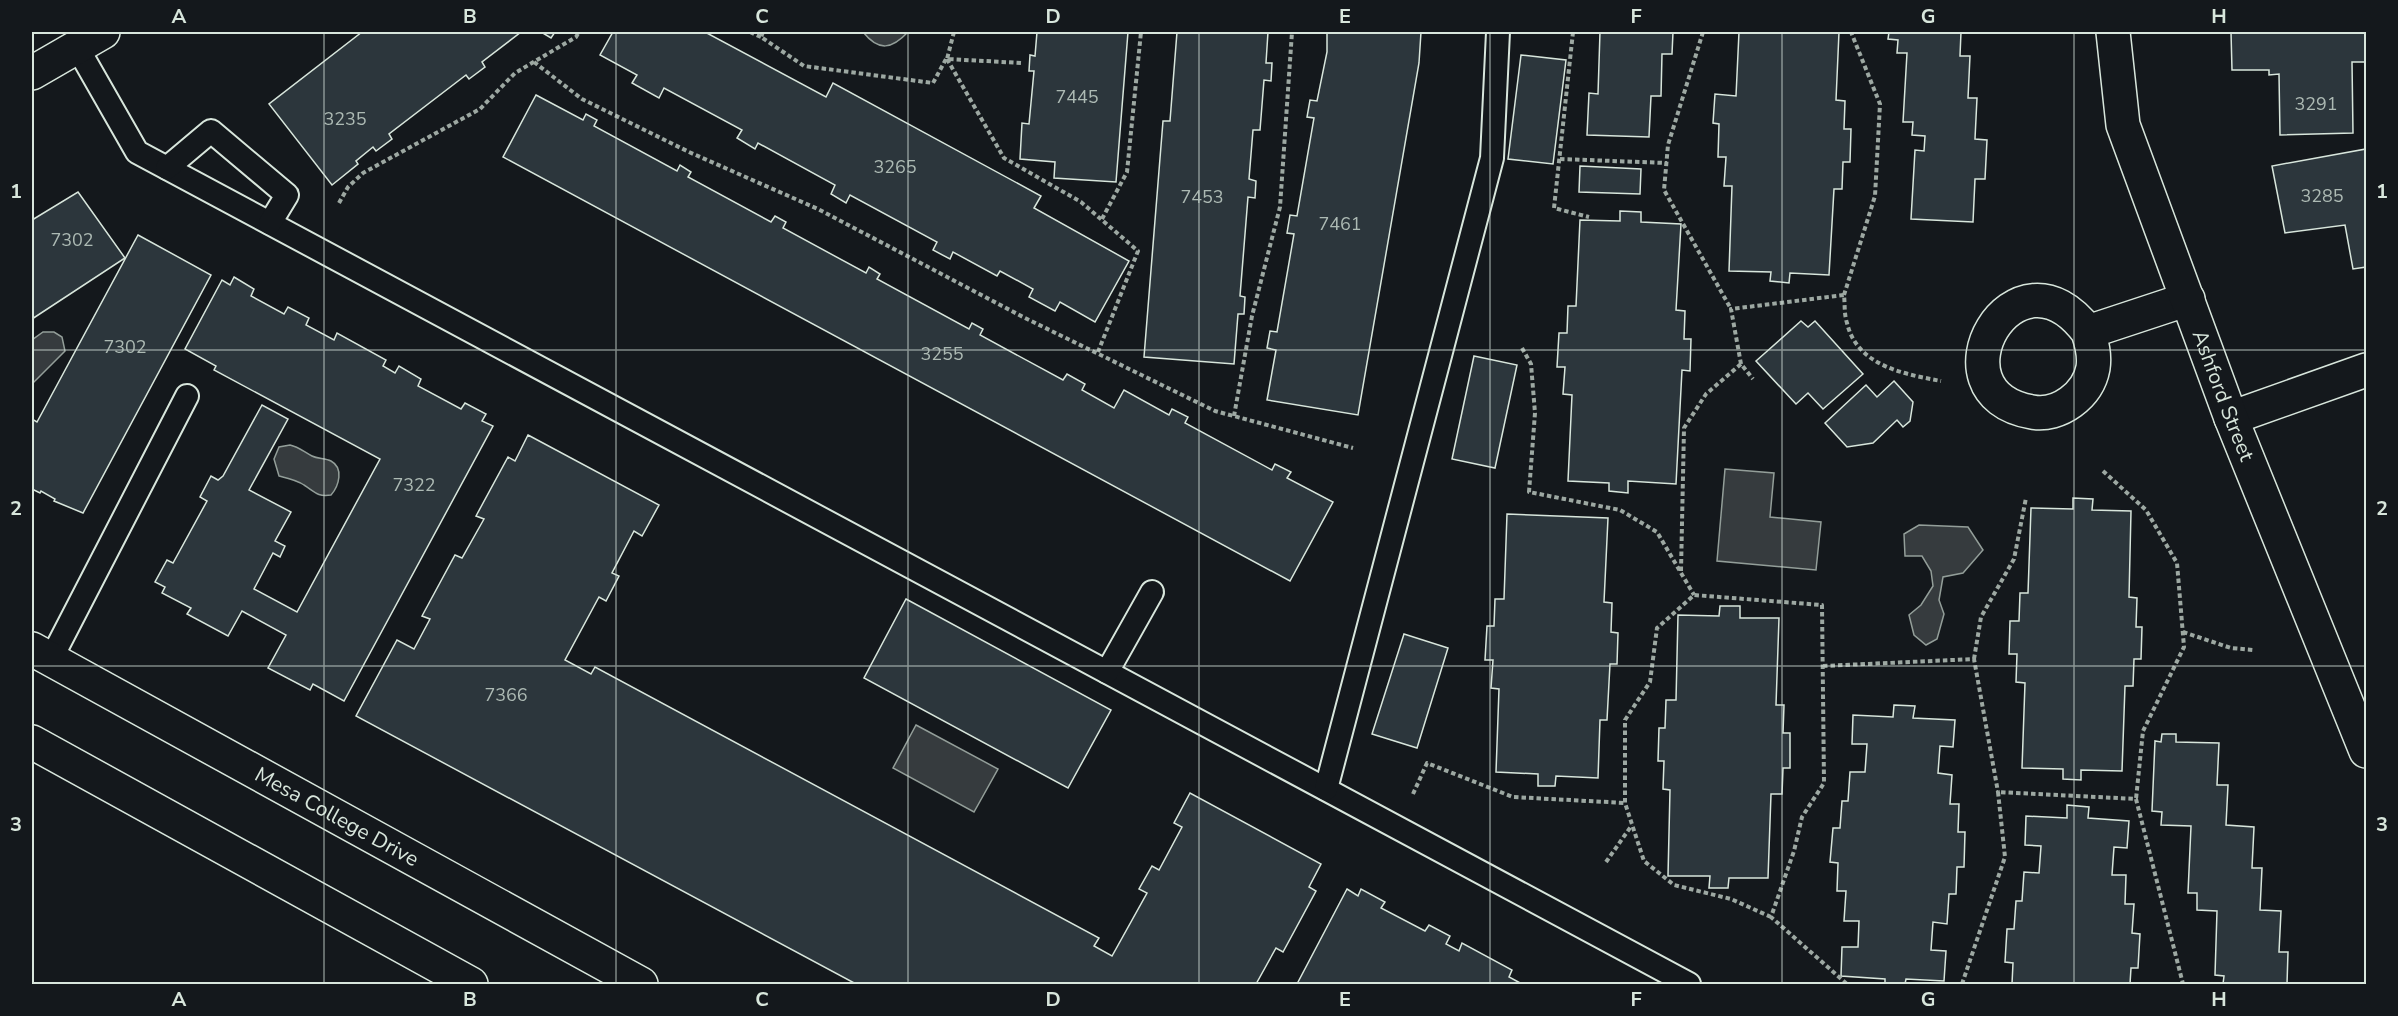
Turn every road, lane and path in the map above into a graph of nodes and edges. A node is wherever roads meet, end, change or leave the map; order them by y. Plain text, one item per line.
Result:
1 (579, 32) edge
2 (750, 32) edge
3 (763, 32) edge
4 (954, 32) edge
5 (1141, 32) edge
6 (1292, 32) edge
7 (1498, 32) edge
8 (1573, 32) edge
9 (1703, 32) edge
10 (1851, 32) edge
11 (2113, 32) edge
12 (760, 37) junction
13 (90, 39) edge
14 (947, 58) junction
15 (534, 62) junction
16 (1022, 63) dead end
17 (32, 73) edge
18 (1560, 159) junction
19 (1667, 163) junction
20 (167, 168) junction
21 (339, 203) dead end
22 (1589, 217) dead end
23 (1102, 219) junction
24 (270, 223) junction
25 (1844, 295) junction
26 (2188, 299) junction
27 (1731, 309) junction
28 (2088, 332) dead end
29 (1521, 348) dead end
30 (1098, 352) junction
31 (1741, 364) junction
32 (2367, 370) edge
33 (1753, 379) dead end
34 (1948, 382) dead end
35 (187, 396) dead end
36 (1234, 416) junction
37 (2231, 418) junction
38 (1353, 448) dead end
39 (2103, 471) dead end
40 (2026, 498) dead end
41 (1681, 572) junction
42 (1152, 592) dead end
43 (1694, 595) junction
44 (2183, 632) junction
45 (2253, 650) dead end
46 (41, 654) edge
47 (1974, 659) junction
48 (1824, 666) junction
49 (1107, 672) junction
50 (32, 742) edge
51 (2367, 750) edge
52 (1326, 789) junction
53 (1998, 792) junction
54 (2136, 799) junction
55 (1625, 803) junction
56 (1632, 825) junction
57 (1398, 827) junction
58 (1606, 862) dead end
59 (1771, 917) junction
60 (471, 984) edge
61 (641, 984) edge
62 (1689, 984) edge
63 (1847, 984) edge
64 (1962, 984) edge
65 (2183, 984) edge

1 - 15 path
2 - 12 path
3 - 12 path
4 - 14 path
5 - 23 path
6 - 36 path
7 - 52 lane
8 - 18 path
9 - 19 path
10 - 25 path
11 - 26 street, Ashford Street
12 - 14 path
13 - 17 street
13 - 20 lane
14 - 16 path
14 - 23 path
15 - 21 path
15 - 30 path
18 - 19 path
18 - 22 path
19 - 27 path
20 - 24 lane
20 - 24 lane
23 - 30 path
24 - 49 lane
25 - 27 path
25 - 34 path
26 - 28 street
26 - 37 street, Ashford Street
27 - 31 path
29 - 41 path
30 - 36 path
31 - 33 path
31 - 41 path
32 - 37 street
35 - 46 lane
36 - 38 path
37 - 51 street, Ashford Street
39 - 44 path
40 - 47 path
41 - 43 path
42 - 49 lane
43 - 48 path
43 - 55 path
44 - 45 path
44 - 54 path
46 - 61 street, Mesa College Drive
47 - 48 path
47 - 53 path
48 - 59 path
49 - 52 lane
50 - 60 street
52 - 57 lane
53 - 54 path
53 - 64 path
54 - 65 path
55 - 56 path
55 - 57 path
56 - 58 path
56 - 59 path
57 - 62 lane
59 - 63 path

